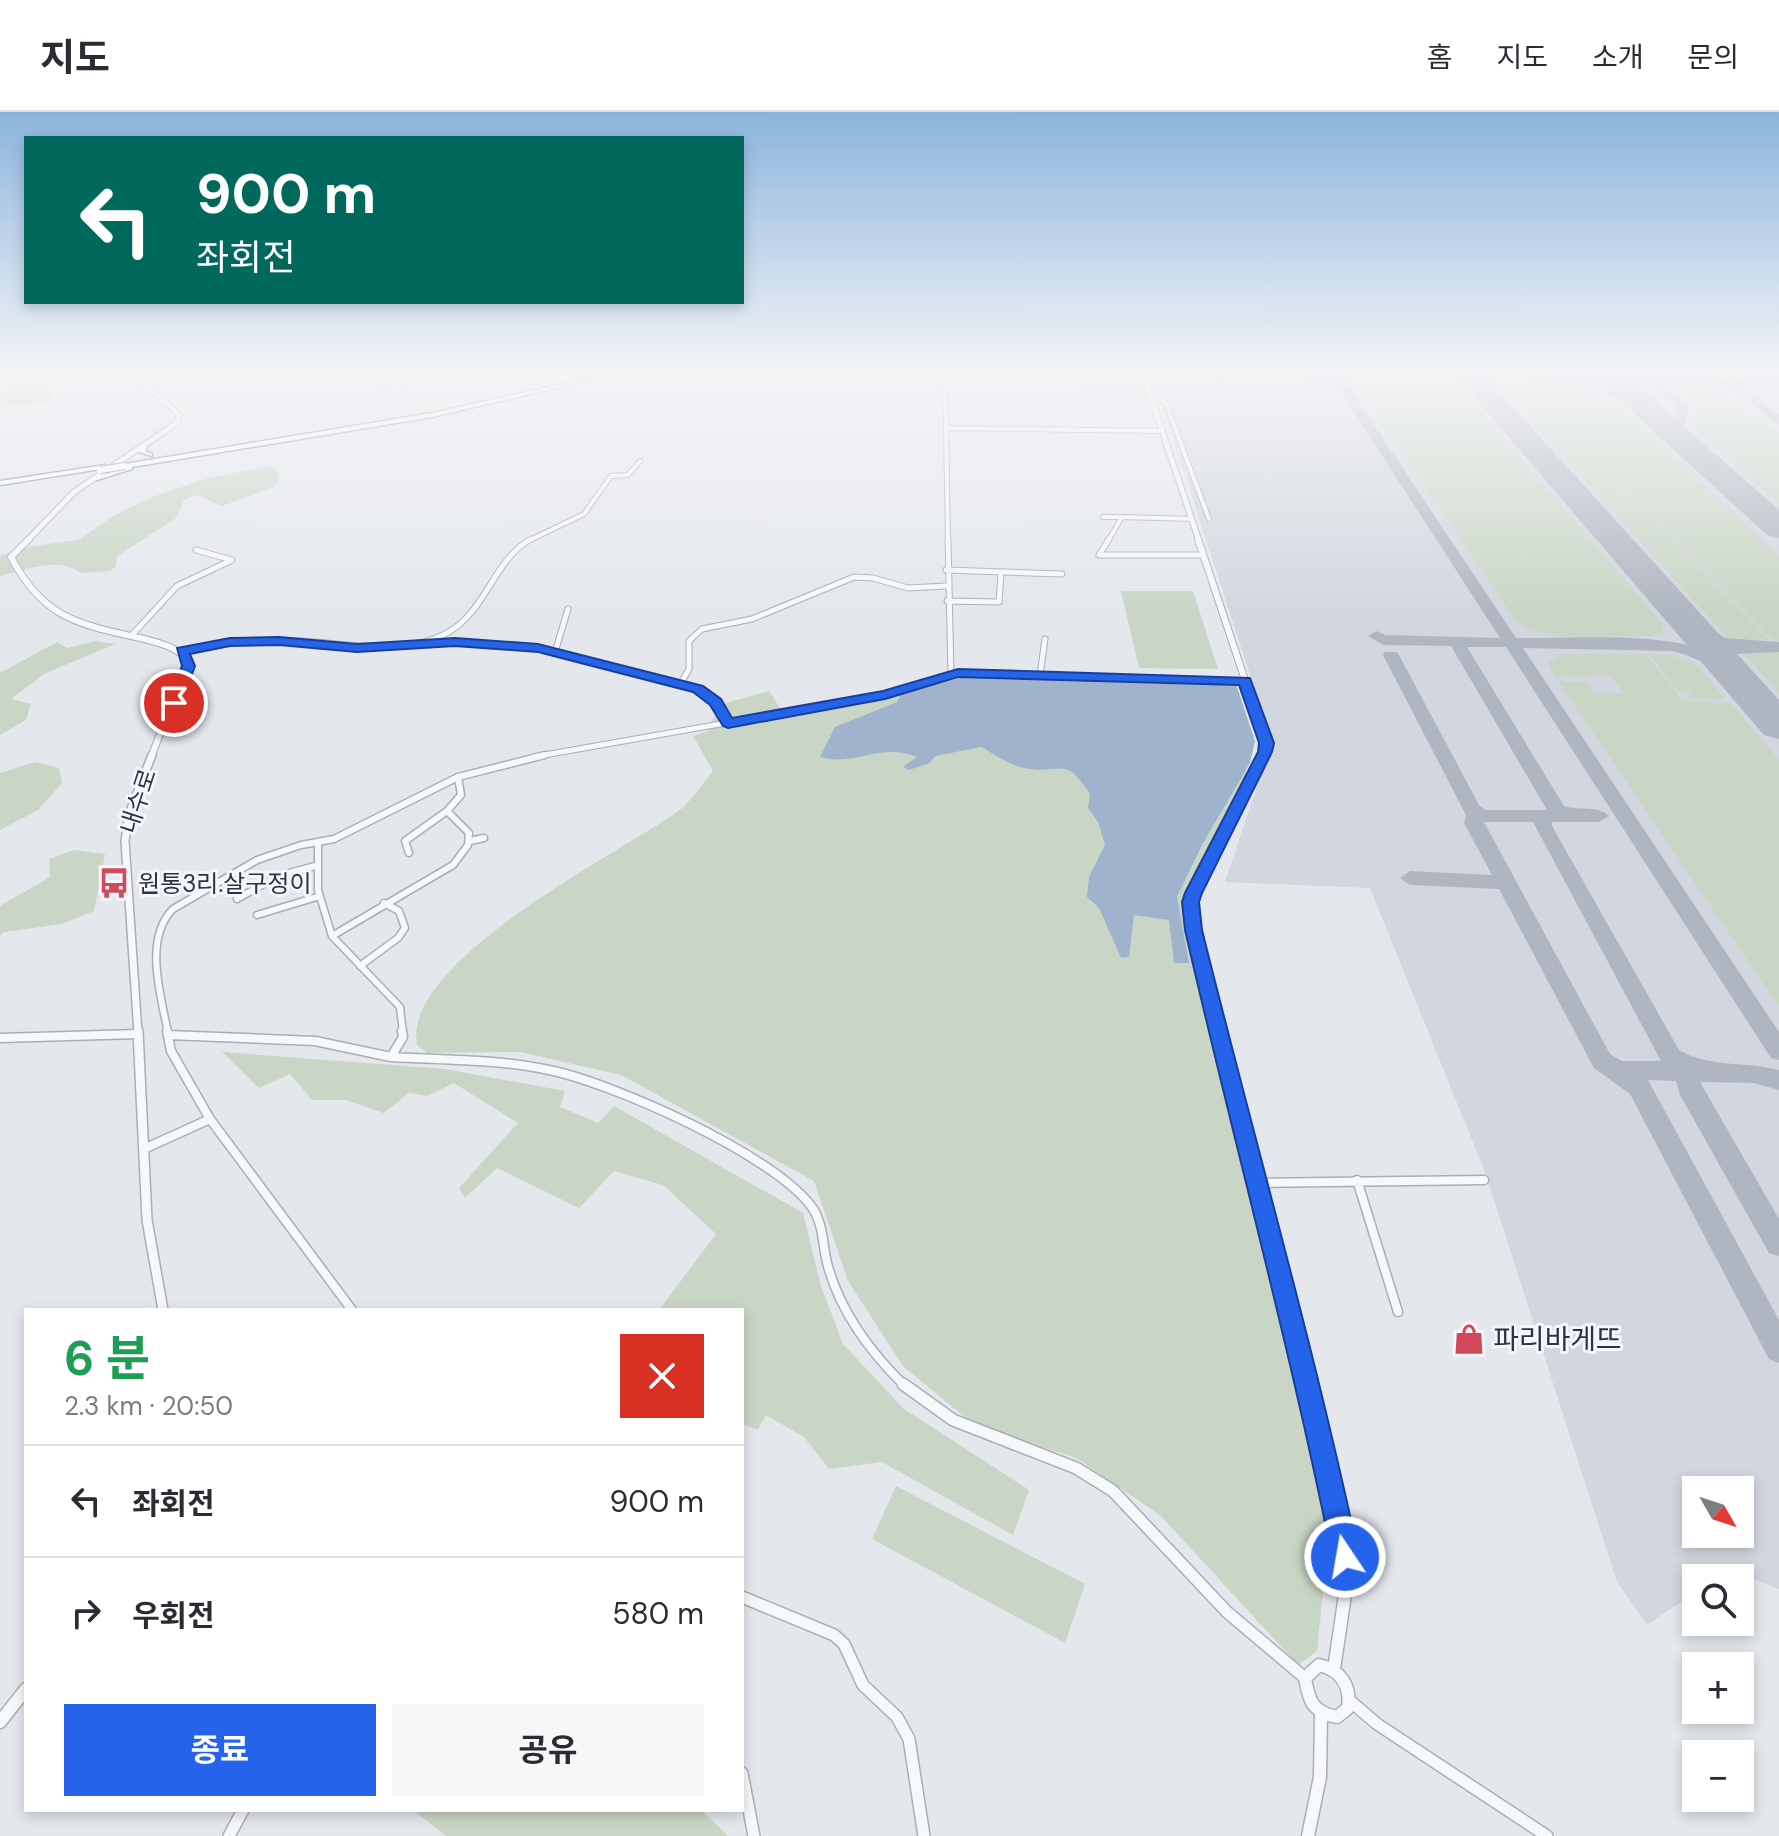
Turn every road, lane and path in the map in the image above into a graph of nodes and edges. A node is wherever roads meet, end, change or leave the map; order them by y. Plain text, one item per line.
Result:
1 (136, 451) edge
2 (142, 451) edge
3 (178, 451) edge
4 (204, 451) edge
5 (204, 451) edge
6 (946, 451) edge
7 (1170, 451) edge
8 (1184, 451) edge
9 (150, 455) junction
10 (640, 461) dead end
11 (117, 465) junction
12 (95, 479) joint
13 (0, 485) edge
14 (1103, 517) dead end
15 (1122, 517) junction
16 (1192, 519) junction
17 (1209, 519) dead end
18 (196, 550) dead end
19 (1203, 555) junction
20 (946, 570) junction
21 (1001, 573) junction
22 (1062, 574) dead end
23 (946, 586) junction
24 (947, 601) junction
25 (568, 609) dead end
26 (132, 635) junction
27 (1045, 639) dead end
28 (423, 643) junction
29 (182, 651) junction
30 (555, 652) junction
31 (951, 674) junction
32 (1040, 675) junction
33 (1245, 681) junction
34 (680, 685) junction
35 (728, 723) junction
36 (458, 777) junction
37 (447, 811) junction
38 (484, 838) dead end
39 (470, 841) junction
40 (318, 842) junction
41 (409, 853) dead end
42 (315, 866) junction
43 (320, 896) junction
44 (237, 899) dead end
45 (384, 903) junction
46 (257, 915) dead end
47 (332, 936) junction
48 (360, 966) junction
49 (138, 1034) junction
50 (168, 1035) junction
51 (0, 1038) edge
52 (391, 1057) junction
53 (210, 1119) junction
54 (146, 1148) junction
55 (1357, 1180) junction
56 (1484, 1180) dead end
57 (1256, 1183) junction
58 (163, 1308) edge
59 (351, 1308) edge
60 (1398, 1312) dead end
61 (744, 1598) edge
62 (1334, 1669) junction
63 (1305, 1678) junction
64 (24, 1692) edge
65 (1349, 1700) junction
66 (1321, 1714) junction
67 (0, 1722) edge
68 (744, 1784) edge
69 (242, 1812) edge
70 (229, 1836) edge
71 (754, 1836) edge
72 (924, 1836) edge
73 (1308, 1836) edge
74 (1547, 1836) edge

1 - 11 street
2 - 9 highway
3 - 9 highway
4 - 11 highway
5 - 11 highway
6 - 20 street
7 - 16 street
8 - 17 street
9 - 11 highway
10 - 28 street
11 - 12 highway
11 - 13 highway
12 - 26 street
14 - 15 street
15 - 16 street
15 - 19 street
16 - 19 street
18 - 26 street
19 - 33 street
20 - 21 street
20 - 23 street
21 - 22 street
21 - 24 street
23 - 24 street
23 - 34 street
24 - 31 street
25 - 30 street
26 - 29 street
27 - 32 street
28 - 29 street
28 - 30 street
29 - 49 street, 내수로
30 - 34 street
31 - 32 street
31 - 35 street
32 - 33 street
33 - 57 street
34 - 35 street
35 - 36 street
36 - 37 street
36 - 40 street
37 - 39 street
37 - 41 street
38 - 39 street
39 - 45 street
40 - 42 street
40 - 50 street
42 - 43 street
42 - 44 street
43 - 46 street
43 - 47 street
45 - 47 street
45 - 48 street
47 - 48 street
48 - 52 street
49 - 51 street
49 - 54 street, 내수로
50 - 52 street
50 - 53 street
52 - 63 street
53 - 54 street
53 - 59 street
54 - 58 street, 내수로
55 - 56 street
55 - 57 street
55 - 60 street
57 - 62 street
61 - 72 street
62 - 63 street
62 - 65 street
63 - 66 street
64 - 67 street
65 - 66 street
65 - 74 street
66 - 73 street
68 - 71 street
69 - 70 street

